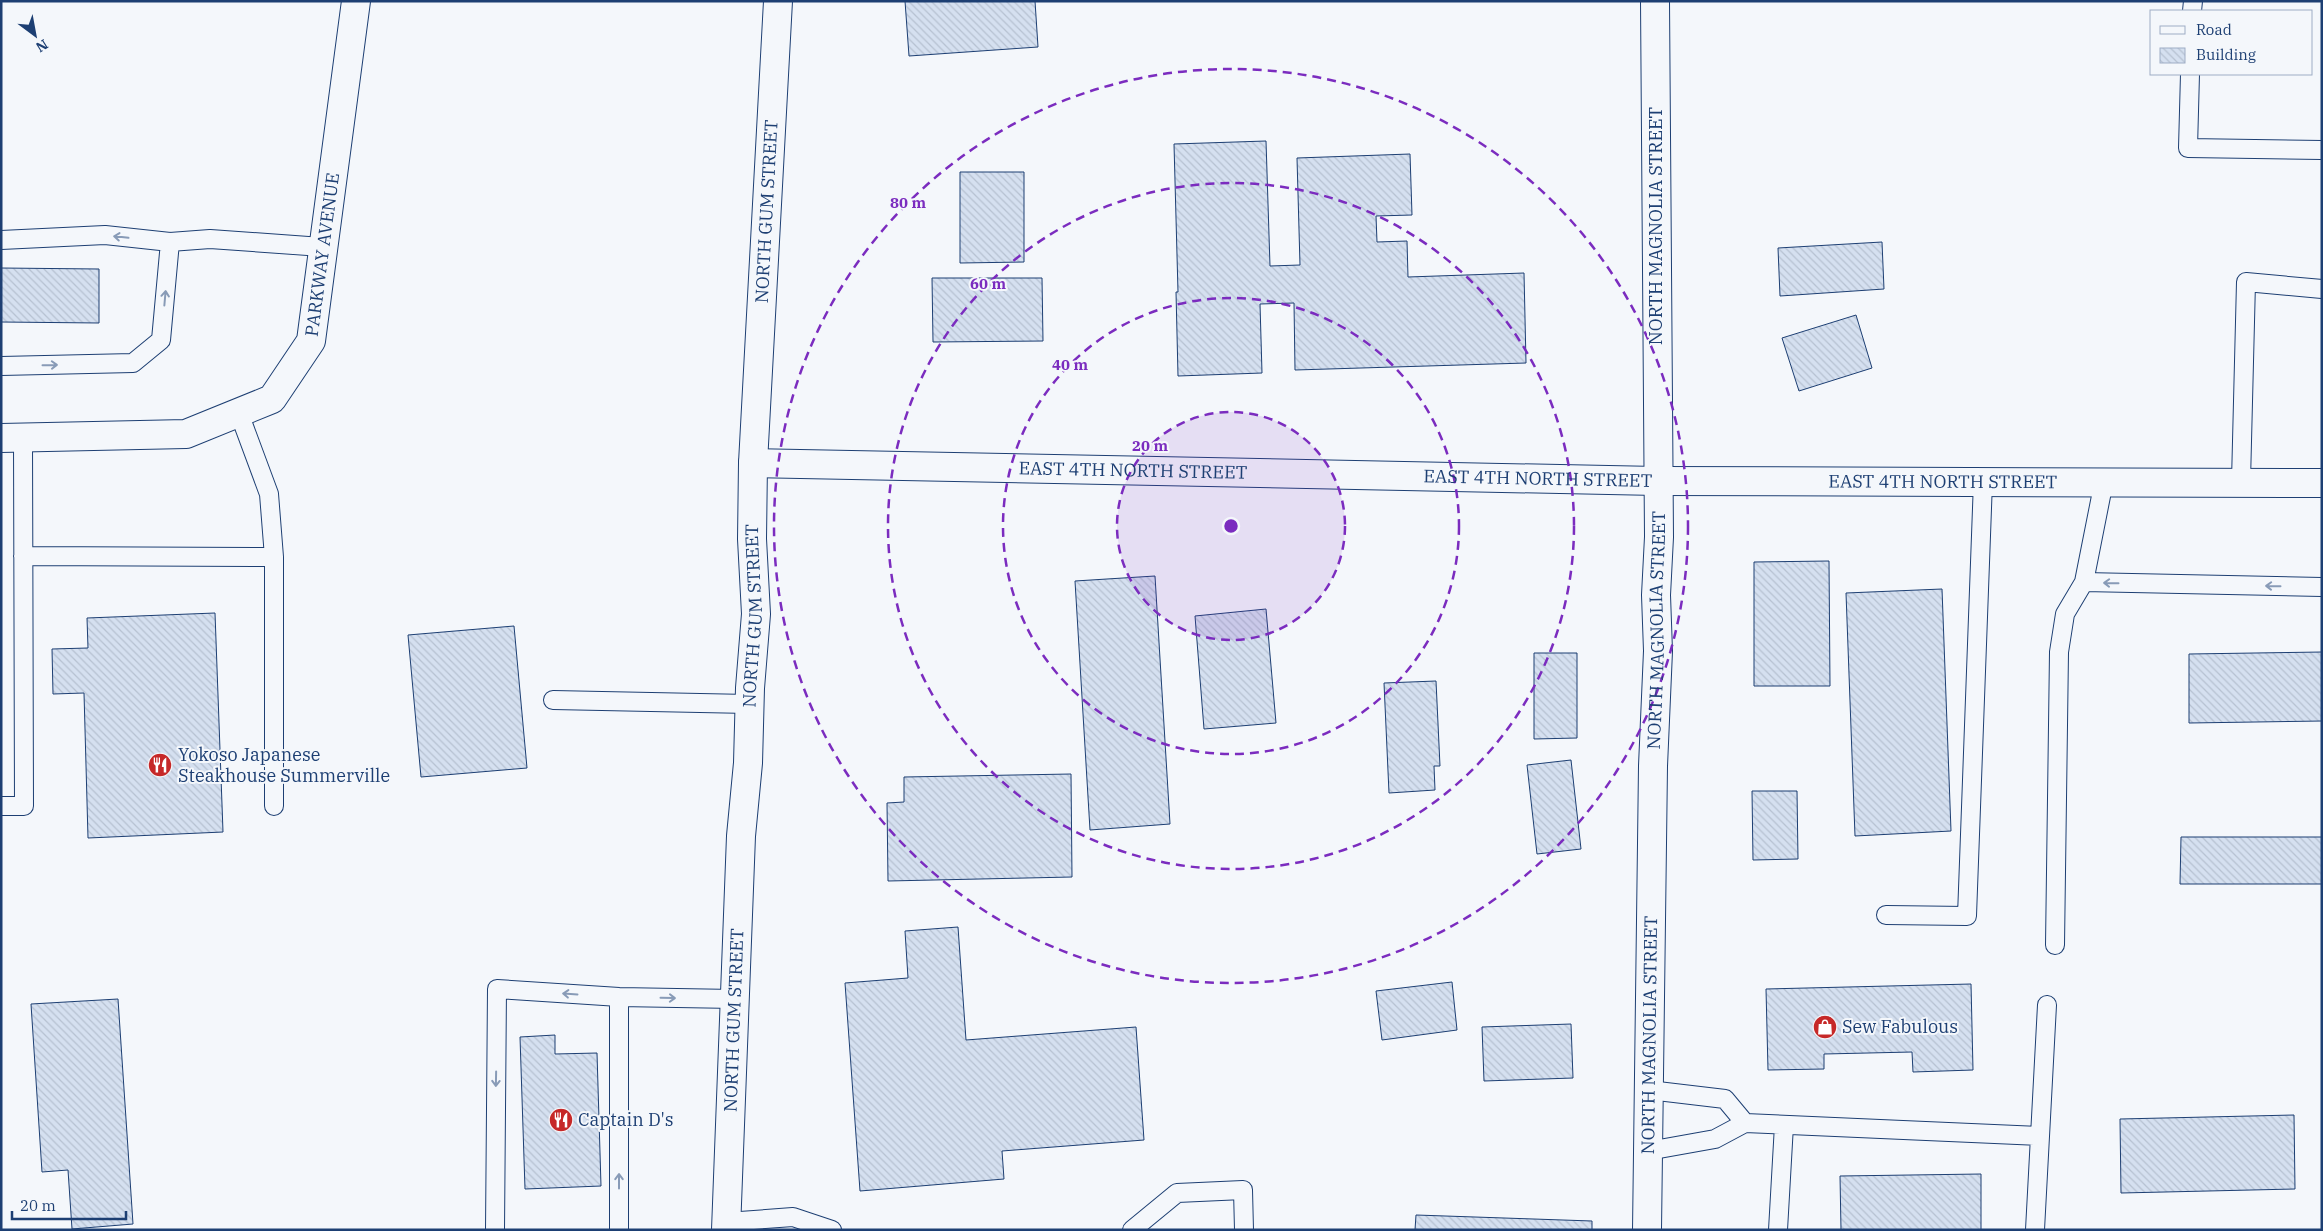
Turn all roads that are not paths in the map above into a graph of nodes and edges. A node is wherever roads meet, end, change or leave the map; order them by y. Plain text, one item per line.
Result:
1 (356, 1) edge
2 (778, 1) edge
3 (1655, 1) edge
4 (2190, 75) edge
5 (2322, 150) edge
6 (1, 240) edge
7 (170, 242) junction
8 (322, 247) junction
9 (2322, 289) edge
10 (1, 366) edge
11 (239, 413) junction
12 (12, 438) edge
13 (753, 464) junction
14 (2104, 480) junction
15 (1657, 481) junction
16 (1983, 481) junction
17 (2241, 481) junction
18 (2322, 483) edge
19 (23, 556) junction
20 (274, 557) junction
21 (2084, 582) junction
22 (2322, 587) edge
23 (552, 700) dead end
24 (749, 704) junction
25 (1, 806) edge
26 (274, 806) dead end
27 (1886, 915) dead end
28 (2055, 944) dead end
29 (619, 997) junction
30 (735, 999) junction
31 (2047, 1005) dead end
32 (1649, 1090) junction
33 (1745, 1123) junction
34 (1784, 1125) junction
35 (2040, 1136) junction
36 (1648, 1151) junction
37 (726, 1226) edge
38 (495, 1230) edge
39 (619, 1230) edge
40 (832, 1230) edge
41 (1132, 1230) edge
42 (1244, 1230) edge
43 (1647, 1230) edge
44 (1778, 1230) edge
45 (2035, 1230) edge

1 - 8 street, PARKWAY AVENUE
2 - 13 street, NORTH GUM STREET
3 - 15 street, NORTH MAGNOLIA STREET
4 - 5 lane
7 -> 6 lane
7 - 8 lane
10 -> 7 lane
8 - 11 street, PARKWAY AVENUE
9 - 17 lane
11 - 12 street, PARKWAY AVENUE
11 - 20 lane
12 - 19 lane
13 - 15 street, EAST 4TH NORTH STREET
13 - 24 street, NORTH GUM STREET
14 - 16 street, EAST 4TH NORTH STREET
14 - 17 street, EAST 4TH NORTH STREET
14 - 21 lane
15 - 16 street, EAST 4TH NORTH STREET
15 - 32 street, NORTH MAGNOLIA STREET
16 - 27 lane
17 - 18 street, EAST 4TH NORTH STREET
19 - 20 lane
19 - 25 lane
20 - 26 lane
22 -> 21 lane
21 - 28 lane
23 - 24 lane
24 - 30 street, NORTH GUM STREET
29 -> 30 lane
29 -> 38 lane
39 -> 29 lane
30 - 37 street, NORTH GUM STREET
31 - 35 lane
32 - 33 lane
32 - 36 street, NORTH MAGNOLIA STREET
33 - 34 lane
33 - 36 lane
34 - 35 lane
34 - 44 lane
35 - 45 lane
36 - 43 street, NORTH MAGNOLIA STREET
37 - 40 lane
41 - 42 lane

